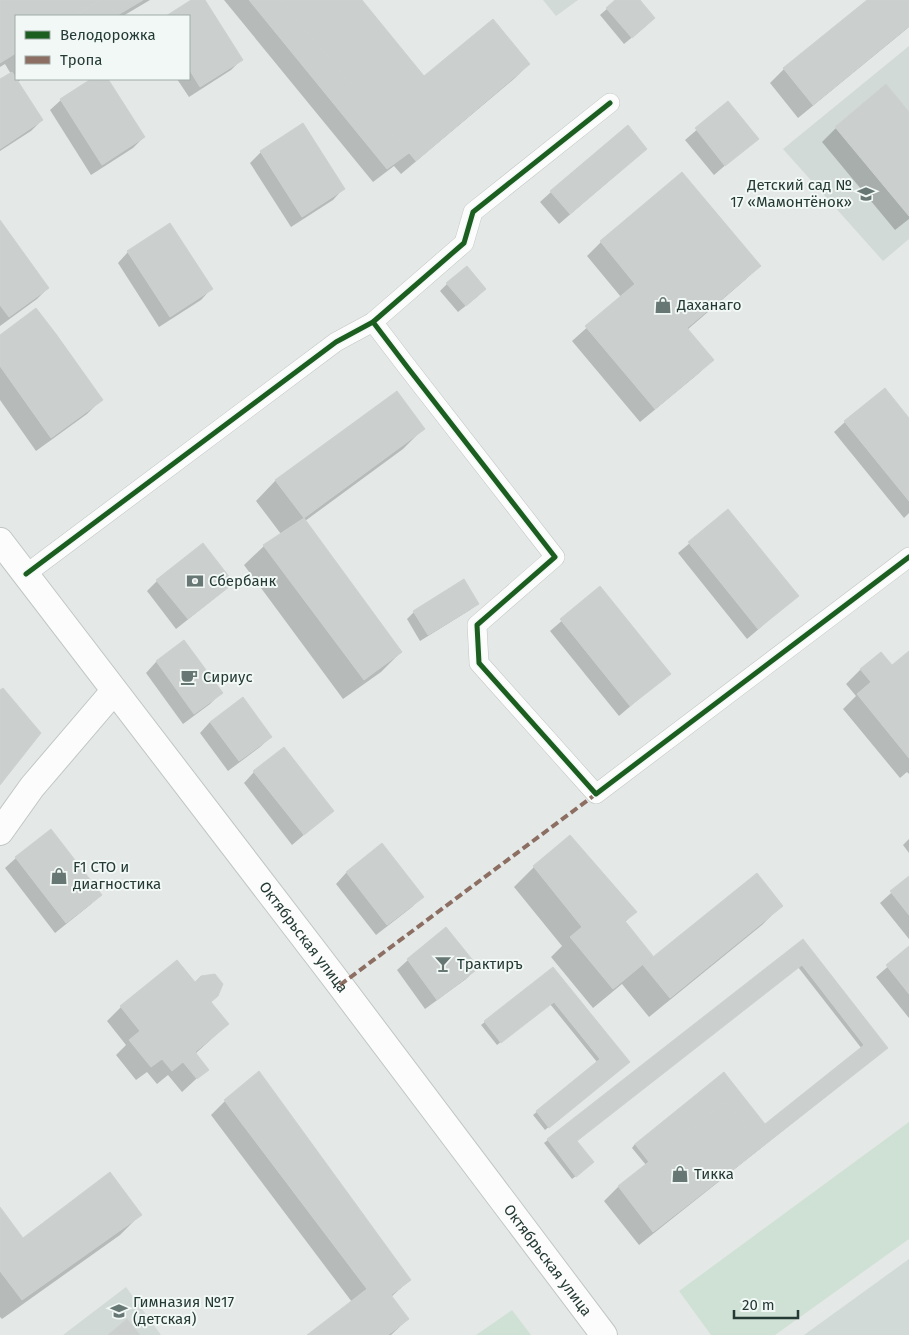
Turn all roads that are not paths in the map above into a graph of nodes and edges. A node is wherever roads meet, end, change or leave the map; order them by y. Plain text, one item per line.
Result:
1 (610, 103) dead end
2 (373, 322) junction
3 (0, 541) edge
4 (909, 557) edge
5 (0, 566) edge
6 (26, 574) junction
7 (109, 697) junction
8 (0, 832) edge
9 (588, 1335) edge
10 (604, 1335) edge

1 - 2 street
2 - 4 street
2 - 6 street
3 - 6 main road, Октябрьская улица
5 - 7 main road, Октябрьская улица
6 - 7 main road, Октябрьская улица
7 - 8 main road
7 - 9 main road, Октябрьская улица
7 - 10 main road, Октябрьская улица

